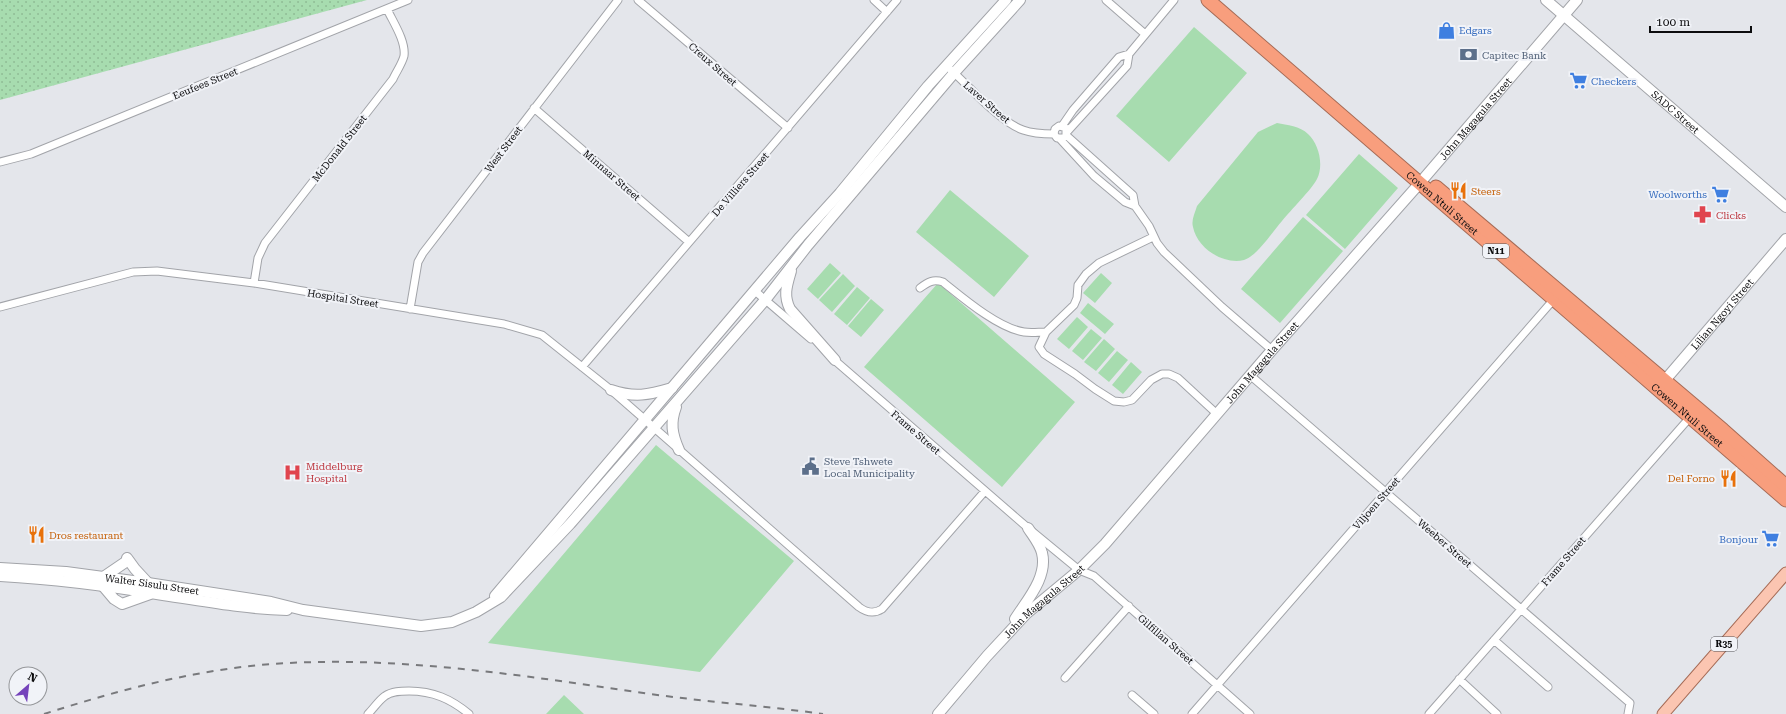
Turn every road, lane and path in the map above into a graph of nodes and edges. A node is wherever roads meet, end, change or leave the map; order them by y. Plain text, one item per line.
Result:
1 (408, 0) edge
2 (618, 0) edge
3 (638, 0) edge
4 (874, 0) edge
5 (897, 0) edge
6 (1006, 0) edge
7 (1020, 0) edge
8 (1106, 0) edge
9 (1174, 0) edge
10 (1208, 0) edge
11 (1219, 0) edge
12 (1546, 0) edge
13 (1577, 0) edge
14 (387, 9) junction
15 (887, 12) junction
16 (1563, 15) junction
17 (1145, 34) junction
18 (1129, 54) junction
19 (946, 66) junction
20 (954, 73) junction
21 (1087, 94) junction
22 (1096, 101) junction
23 (534, 108) junction
24 (1062, 126) junction
25 (788, 128) junction
26 (1062, 135) junction
27 (869, 158) junction
28 (0, 162) edge
29 (877, 165) junction
30 (1422, 181) junction
31 (1135, 206) junction
32 (1786, 208) edge
33 (800, 237) junction
34 (1153, 237) junction
35 (1786, 239) edge
36 (689, 242) junction
37 (808, 245) junction
38 (792, 265) junction
39 (254, 283) junction
40 (920, 288) dead end
41 (756, 291) junction
42 (1556, 296) junction
43 (766, 299) junction
44 (0, 307) edge
45 (410, 309) junction
46 (1046, 332) junction
47 (1272, 350) junction
48 (834, 360) junction
49 (582, 367) junction
50 (1251, 376) junction
51 (1661, 385) junction
52 (672, 388) junction
53 (611, 390) junction
54 (679, 399) junction
55 (1694, 412) junction
56 (1217, 414) junction
57 (644, 421) junction
58 (654, 429) junction
59 (679, 450) junction
60 (1786, 486) edge
61 (985, 491) junction
62 (1386, 492) junction
63 (1786, 500) edge
64 (1028, 528) junction
65 (0, 568) edge
66 (1079, 570) junction
67 (1786, 573) edge
68 (0, 576) edge
69 (103, 582) junction
70 (150, 588) junction
71 (492, 601) junction
72 (1129, 606) junction
73 (1522, 608) junction
74 (1006, 634) junction
75 (1494, 640) junction
76 (1065, 678) dead end
77 (1459, 679) junction
78 (1219, 685) junction
79 (1548, 687) dead end
80 (1132, 695) dead end
81 (368, 714) edge
82 (469, 714) edge
83 (938, 714) edge
84 (1154, 714) edge
85 (1192, 714) edge
86 (1250, 714) edge
87 (1429, 714) edge
88 (1497, 714) edge
89 (1628, 714) edge
90 (1663, 714) edge

1 - 14 street, Eeufees Street
2 - 23 street, West Street
3 - 25 street, Creux Street
4 - 15 street
5 - 15 street, De Villiers Street
6 - 19 main road
7 - 20 main road, Walter Sisulu Street
8 - 17 street
9 - 17 street
10 - 30 highway, Cowen Ntuli Street / N11
11 - 30 highway, Cowen Ntuli Street / N11
12 - 16 main road, SADC Street
13 - 16 main road, John Magagula Street
14 - 28 street, Eeufees Street
14 - 39 street, McDonald Street
15 - 25 street, De Villiers Street
16 - 30 main road, John Magagula Street
16 - 32 main road, SADC Street
17 - 18 street
18 - 21 street
18 - 22 street
19 - 20 street, Laver Street
19 - 27 main road
20 - 26 street, Laver Street
20 - 29 main road, Walter Sisulu Street
21 - 22 street
21 - 24 street
22 - 26 street
23 - 36 street, Minnaar Street
23 - 45 street, West Street
24 - 26 street
24 - 26 street
25 - 36 street, De Villiers Street
26 - 31 street
26 - 31 street
27 - 29 main road
27 - 33 main road
29 - 37 main road, Walter Sisulu Street
30 - 42 highway, Cowen Ntuli Street / N11
30 - 47 main road, John Magagula Street
31 - 34 street
33 - 37 main road
33 - 41 main road
34 - 46 street
34 - 47 street
35 - 51 main road, Lilian Ngoyi Street
36 - 49 street, De Villiers Street
37 - 38 main road, Walter Sisulu Street
38 - 43 main road, Walter Sisulu Street
38 - 48 main road
39 - 44 street, Hospital Street
39 - 45 street, Hospital Street
40 - 46 street
41 - 43 street, Frame Street
41 - 52 main road
42 - 51 highway, Cowen Ntuli Street / N11
42 - 62 street, Viljoen Street
43 - 48 street, Frame Street
43 - 54 main road, Walter Sisulu Street
45 - 49 street, Hospital Street
46 - 56 street
47 - 50 main road, John Magagula Street
48 - 61 street, Frame Street
49 - 53 street, Hospital Street
50 - 56 main road, John Magagula Street
50 - 62 street, Weeber Street
51 - 55 highway, Cowen Ntuli Street / N11
52 - 53 main road
52 - 57 main road
53 - 57 street, Hospital Street
54 - 58 main road, Walter Sisulu Street
54 - 59 main road
55 - 60 highway, Cowen Ntuli Street / N11
55 - 63 highway, Cowen Ntuli Street / N11
55 - 73 street, Frame Street
56 - 66 main road, John Magagula Street
57 - 58 street, Hospital Street
57 - 71 main road
58 - 59 street, Hospital Street
58 - 71 main road, Walter Sisulu Street
59 - 61 street, Hospital Street
61 - 64 street, Frame Street
62 - 73 street, Weeber Street
62 - 78 street, Viljoen Street
64 - 66 street, Frame Street
64 - 74 main road
65 - 69 main road, Walter Sisulu Street
66 - 72 street, Gilfillan Street
66 - 74 main road, John Magagula Street
67 - 90 main road, R35
68 - 69 main road, Walter Sisulu Street
69 - 70 main road, Walter Sisulu Street
69 - 70 main road
69 - 70 main road
70 - 71 main road, Walter Sisulu Street
72 - 76 street
72 - 78 street, Gilfillan Street
73 - 75 street, Frame Street
73 - 89 street, Weeber Street
74 - 83 main road, John Magagula Street
75 - 77 street, Frame Street
75 - 79 street
77 - 87 street, Frame Street
77 - 88 street
78 - 85 street, Viljoen Street
78 - 86 street, Gilfillan Street
80 - 84 street
81 - 82 street

